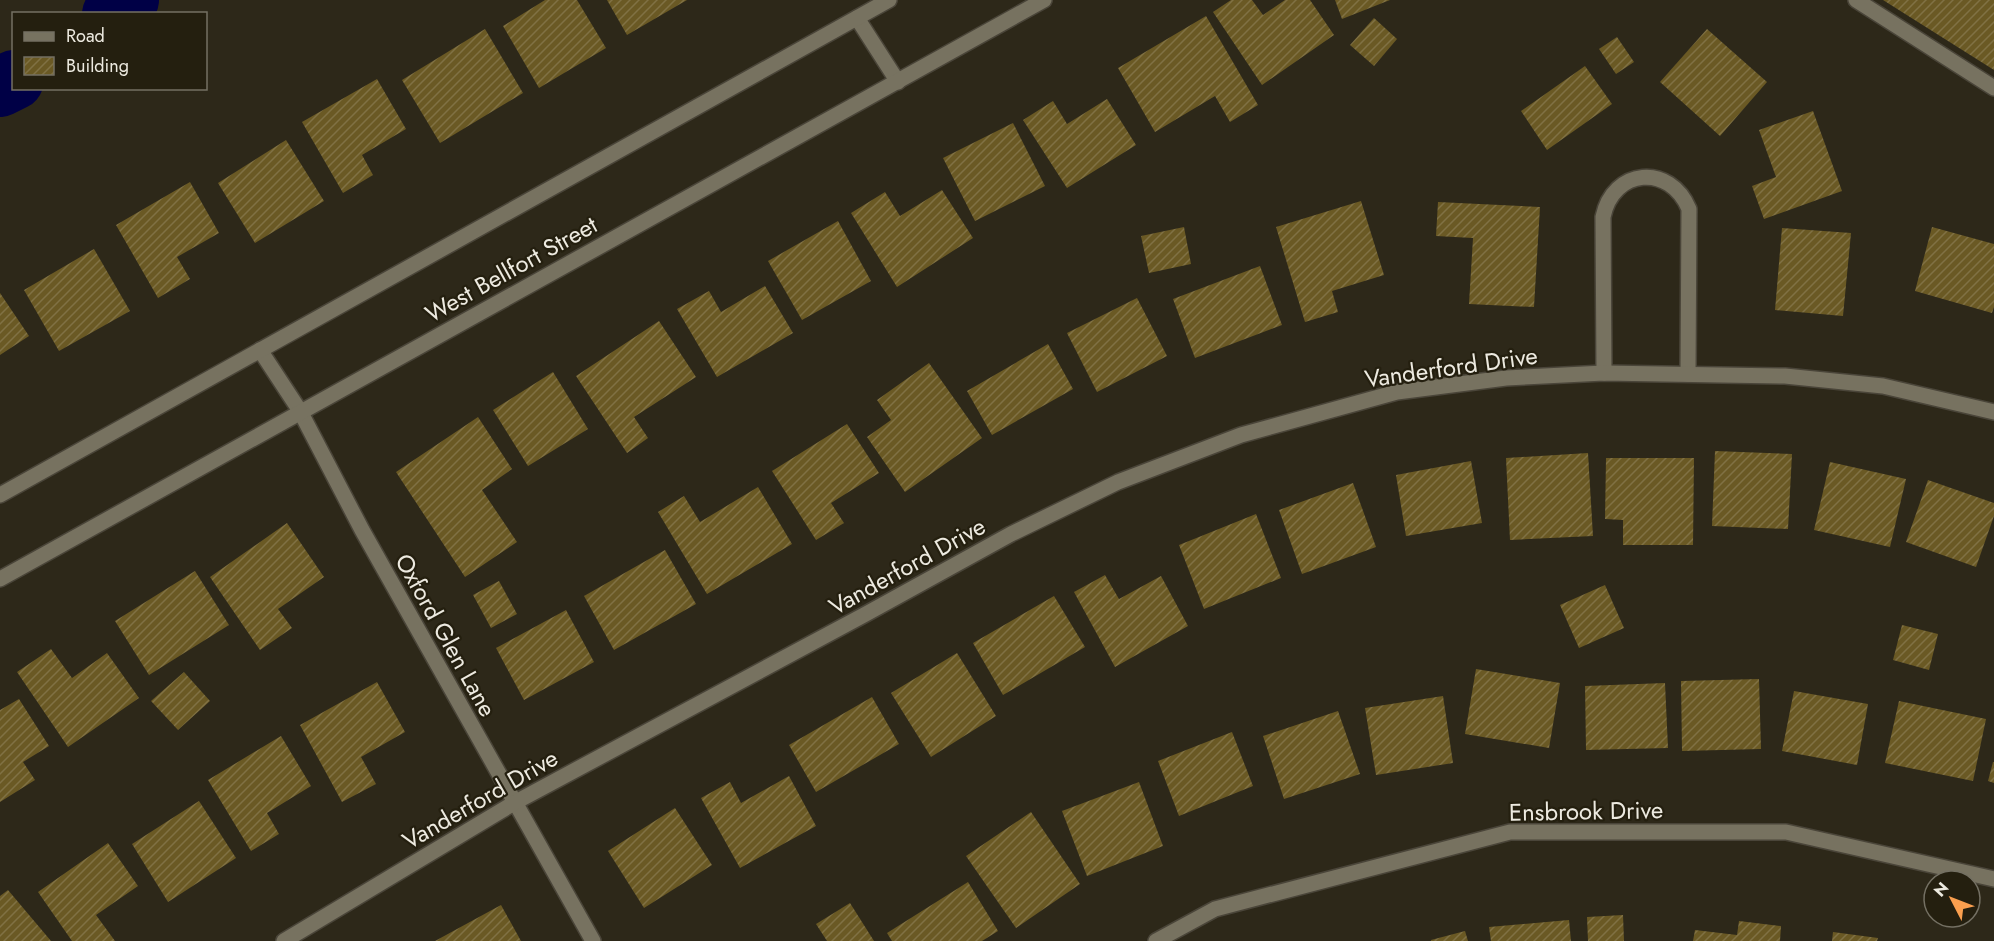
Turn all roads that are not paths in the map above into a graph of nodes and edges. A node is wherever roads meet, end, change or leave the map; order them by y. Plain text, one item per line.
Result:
1 (889, 0) edge
2 (1044, 0) edge
3 (1856, 0) edge
4 (856, 18) junction
5 (898, 82) junction
6 (1994, 88) edge
7 (260, 350) junction
8 (1604, 373) junction
9 (1688, 374) junction
10 (300, 411) junction
11 (1994, 412) edge
12 (0, 495) edge
13 (0, 579) edge
14 (514, 803) junction
15 (1994, 879) edge
16 (284, 941) edge
17 (593, 941) edge
18 (1156, 941) edge

1 - 4 street
2 - 5 street, West Bellfort Street
3 - 6 street
4 - 5 street
4 - 7 street
5 - 10 street, West Bellfort Street
7 - 10 street, Oxford Glen Lane
7 - 12 street
8 - 9 street, Vanderford Drive
8 - 9 street
8 - 14 street, Vanderford Drive
9 - 11 street, Vanderford Drive
10 - 13 street, West Bellfort Street
10 - 14 street, Oxford Glen Lane
14 - 16 street, Vanderford Drive
14 - 17 street, Oxford Glen Lane
15 - 18 street, Ensbrook Drive

